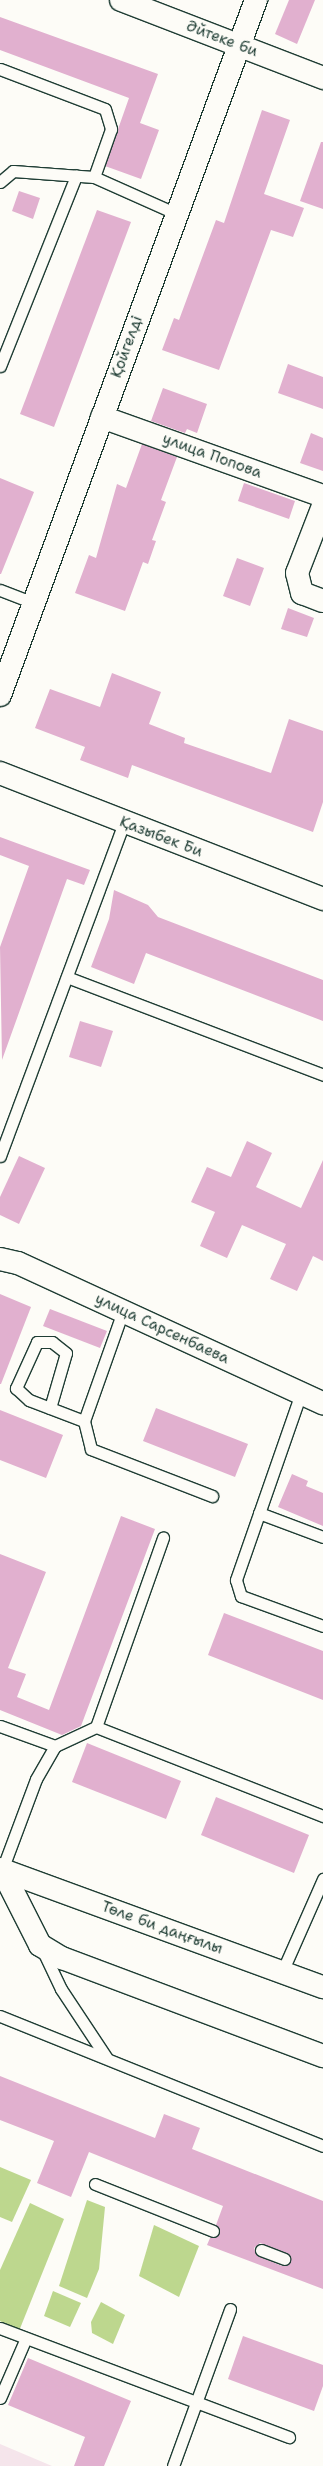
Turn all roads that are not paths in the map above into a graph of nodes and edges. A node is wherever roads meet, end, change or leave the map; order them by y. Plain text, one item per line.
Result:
1 (121, 0) edge
2 (256, 0) edge
3 (238, 45) junction
4 (0, 69) edge
5 (323, 78) edge
6 (76, 176) junction
7 (94, 177) junction
8 (0, 182) edge
9 (175, 213) junction
10 (0, 366) edge
11 (102, 417) junction
12 (323, 496) edge
13 (323, 506) edge
14 (0, 590) edge
15 (323, 601) edge
16 (34, 603) junction
17 (0, 695) edge
18 (0, 773) edge
19 (124, 823) junction
20 (323, 899) edge
21 (67, 977) junction
22 (323, 1075) edge
23 (0, 1156) edge
24 (0, 1259) edge
25 (123, 1311) junction
26 (301, 1393) junction
27 (323, 1403) edge
28 (50, 1408) junction
29 (84, 1421) junction
30 (212, 1496) dead end
31 (259, 1512) junction
32 (323, 1537) edge
33 (164, 1538) dead end
34 (323, 1626) edge
35 (0, 1726) edge
36 (96, 1727) junction
37 (54, 1746) junction
38 (323, 1816) edge
39 (1, 1870) edge
40 (323, 1879) edge
41 (40, 1945) junction
42 (282, 1972) junction
43 (323, 1987) edge
44 (0, 2016) edge
45 (323, 2056) edge
46 (106, 2057) junction
47 (323, 2146) edge
48 (96, 2184) dead end
49 (213, 2231) dead end
50 (261, 2250) dead end
51 (284, 2259) dead end
52 (230, 2309) dead end
53 (0, 2328) edge
54 (26, 2338) junction
55 (0, 2398) edge
56 (197, 2403) junction
57 (289, 2437) dead end
58 (173, 2466) edge

1 - 3 street, Әйтеке би
2 - 3 street, Қойгелді
3 - 5 street, Әйтеке би
3 - 9 street, Қойгелді
4 - 7 lane
6 - 7 lane
6 - 8 lane
6 - 10 lane
7 - 9 lane
9 - 11 street, Қойгелді
11 - 12 street, улица Попова
11 - 16 street, Қойгелді
13 - 15 street
14 - 16 lane
16 - 17 street, Қойгелді
18 - 19 street, Қазыбек Би
19 - 20 street, Қазыбек Би
19 - 21 lane
21 - 22 lane
21 - 23 lane
24 - 25 street, улица Сарсенбаева
25 - 26 street, улица Сарсенбаева
25 - 29 lane
26 - 27 street, улица Сарсенбаева
26 - 31 lane
28 - 28 lane
28 - 29 lane
29 - 30 lane
31 - 32 lane
31 - 34 lane
33 - 36 lane
35 - 37 lane
36 - 37 lane
36 - 38 lane
37 - 39 lane
39 - 41 street
39 - 42 street, Төле би даңғылы
40 - 42 lane
41 - 45 street
41 - 46 lane
42 - 43 street, Төле би даңғылы
44 - 46 lane
46 - 47 lane
48 - 49 lane
50 - 51 lane
52 - 56 lane
53 - 54 lane
54 - 55 lane
54 - 56 lane
56 - 57 lane
56 - 58 lane

